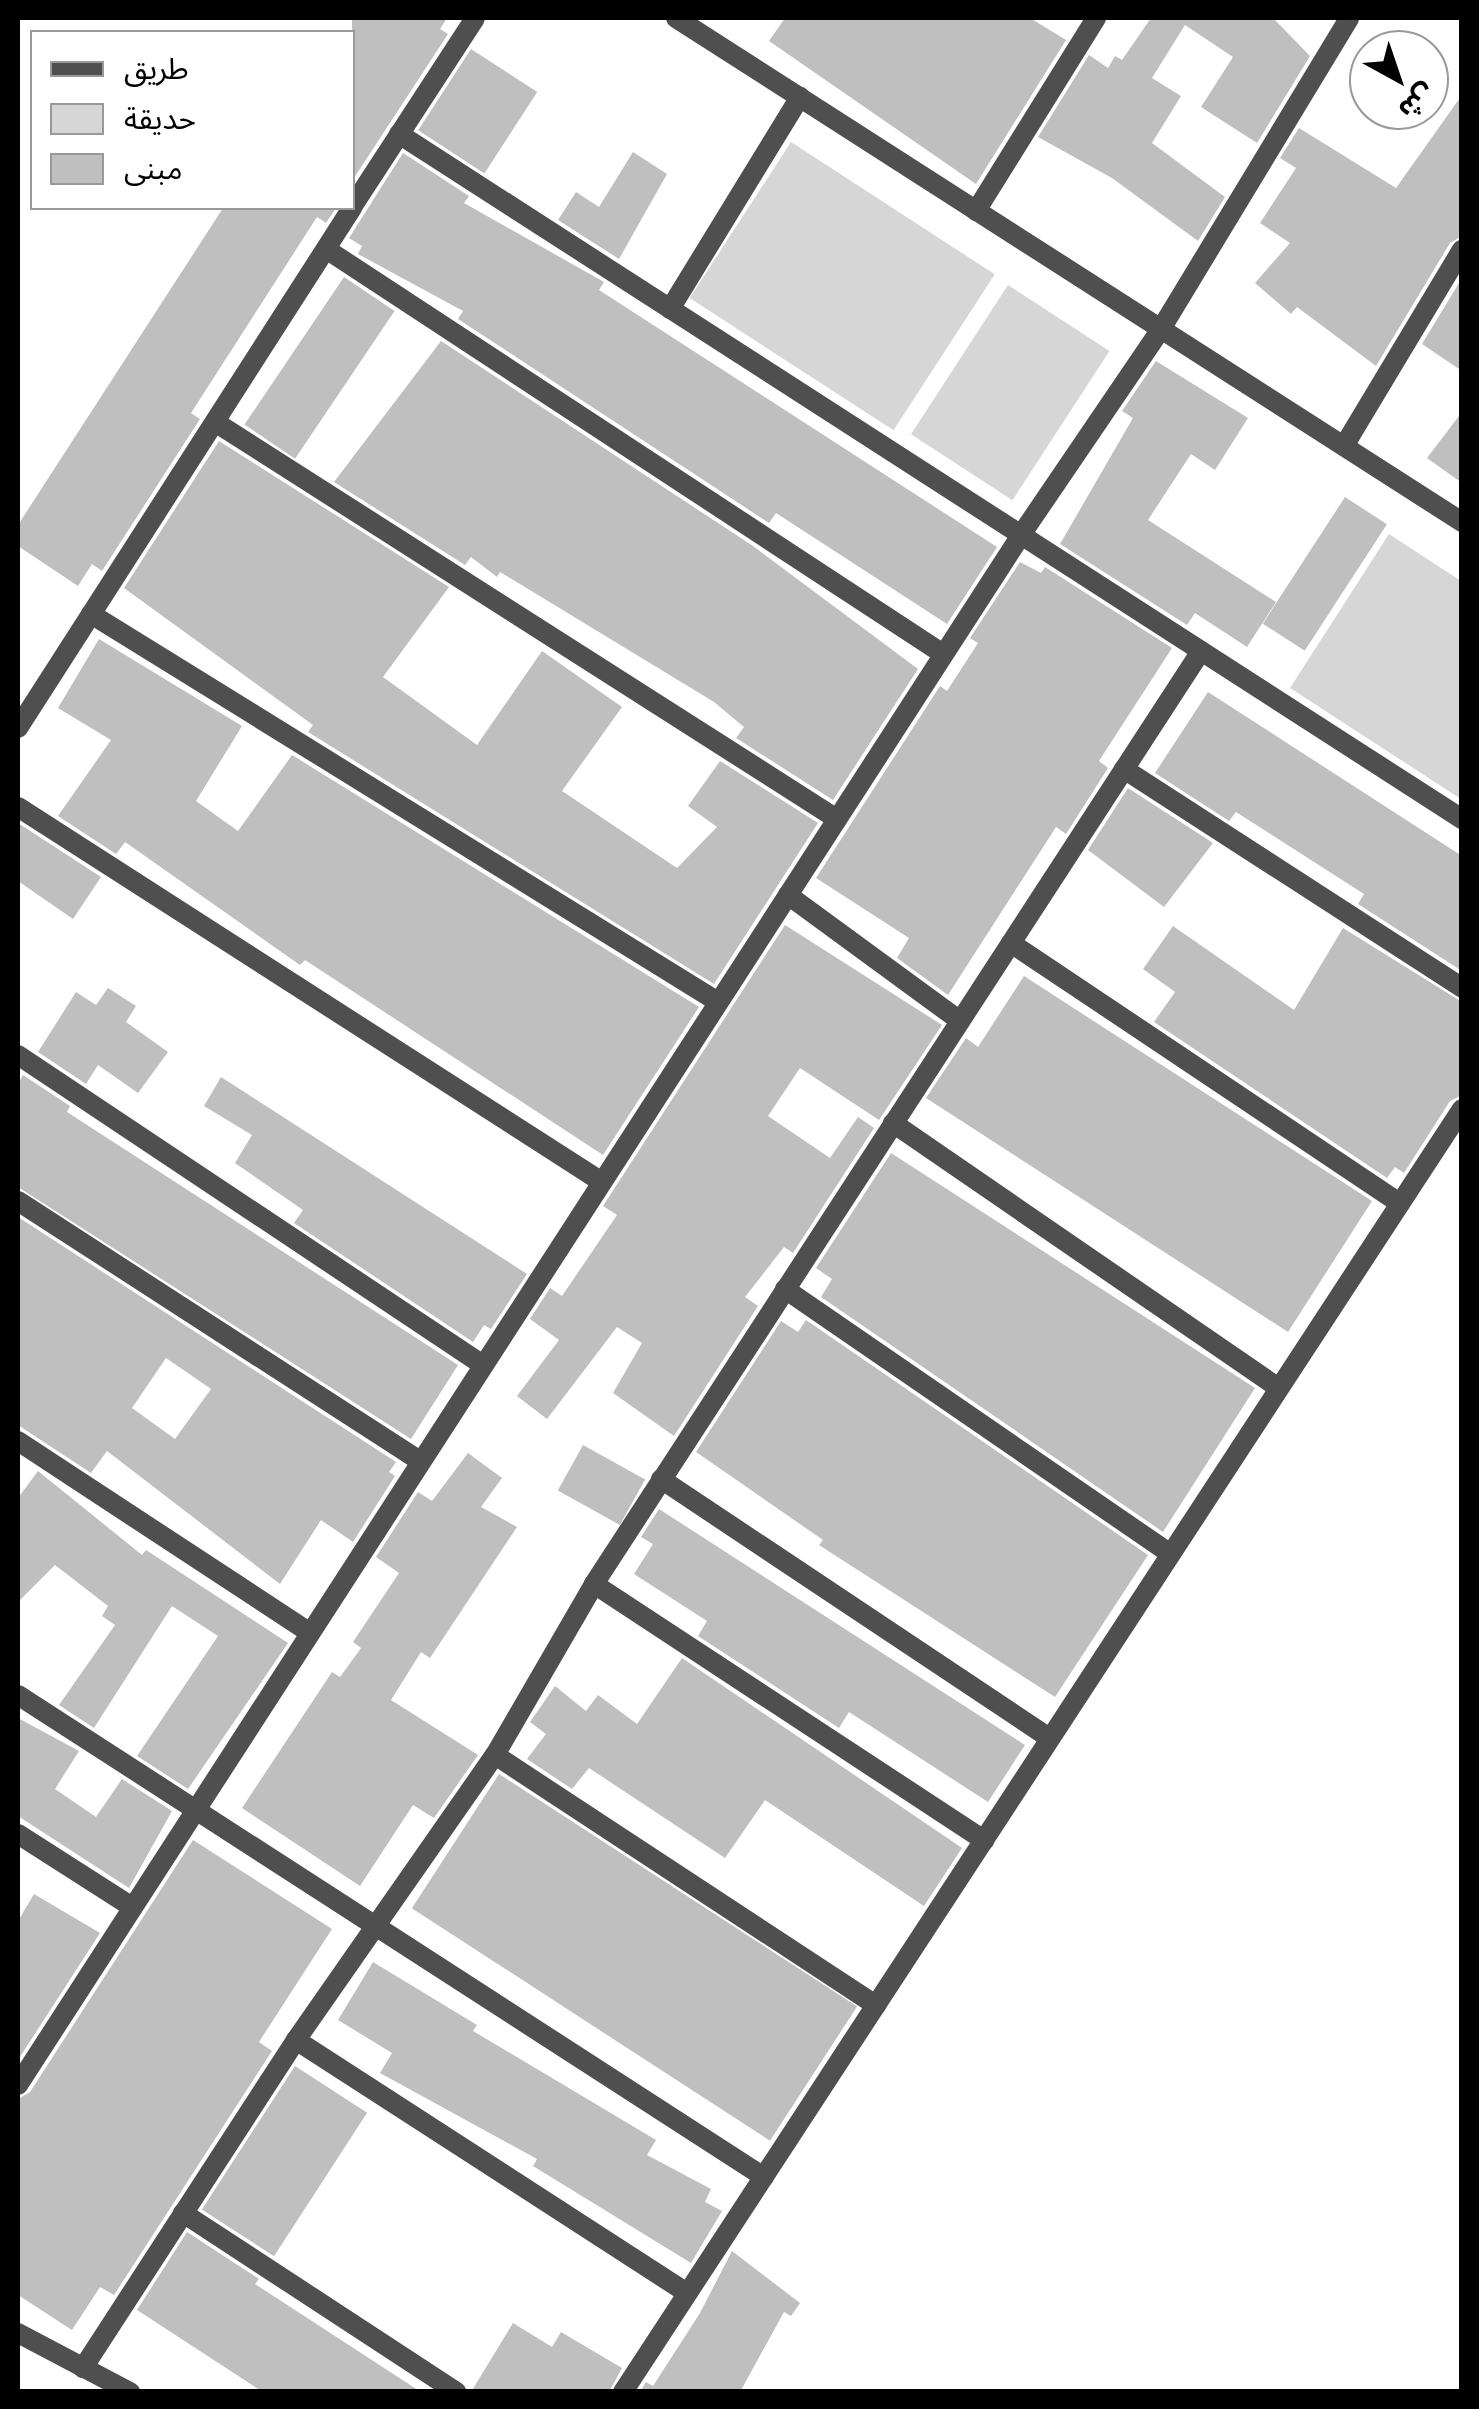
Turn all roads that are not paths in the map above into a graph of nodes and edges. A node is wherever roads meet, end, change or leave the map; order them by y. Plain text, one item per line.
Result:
1 (474, 18) edge
2 (676, 18) edge
3 (1349, 18) edge
4 (1088, 21) edge
5 (800, 97) junction
6 (400, 134) junction
7 (355, 202) edge
8 (350, 210) edge
9 (976, 211) junction
10 (326, 249) junction
11 (1461, 253) edge
12 (670, 309) junction
13 (1161, 329) junction
14 (214, 422) junction
15 (1344, 446) junction
16 (1462, 522) edge
17 (1021, 534) junction
18 (91, 614) junction
19 (1201, 651) junction
20 (944, 654) junction
21 (18, 728) edge
22 (1124, 770) junction
23 (18, 807) edge
24 (1462, 818) edge
25 (837, 819) junction
26 (788, 895) junction
27 (1011, 943) junction
28 (1462, 988) edge
29 (718, 1002) junction
30 (960, 1021) junction
31 (18, 1055) edge
32 (1462, 1109) edge
33 (893, 1124) junction
34 (602, 1182) junction
35 (18, 1201) edge
36 (1400, 1203) junction
37 (786, 1289) junction
38 (483, 1365) junction
39 (1279, 1388) junction
40 (18, 1441) edge
41 (421, 1462) junction
42 (661, 1479) junction
43 (1171, 1554) junction
44 (594, 1584) junction
45 (310, 1632) junction
46 (18, 1695) edge
47 (1050, 1738) junction
48 (495, 1755) junction
49 (196, 1810) junction
50 (18, 1834) edge
51 (984, 1840) junction
52 (132, 1907) junction
53 (379, 1929) junction
54 (876, 2005) junction
55 (296, 2040) junction
56 (18, 2085) edge
57 (764, 2177) junction
58 (183, 2213) junction
59 (688, 2293) junction
60 (18, 2333) edge
61 (83, 2368) junction
62 (130, 2392) edge
63 (457, 2392) edge
64 (623, 2392) edge

1 - 6 street
2 - 5 street
3 - 13 street
4 - 9 street
5 - 9 street
5 - 12 street
6 - 7 street
6 - 12 street
8 - 10 street
9 - 13 street
10 - 14 street
10 - 20 street
11 - 15 street
12 - 17 street
13 - 15 street
13 - 17 street
14 - 18 street
14 - 25 street
15 - 16 street
17 - 19 street
17 - 20 street
18 - 21 street
18 - 29 street
19 - 22 street
19 - 24 street
20 - 25 street
22 - 27 street
22 - 28 street
23 - 34 street
25 - 26 street
26 - 29 street
26 - 30 street
27 - 30 street
27 - 36 street
29 - 34 street
30 - 33 street
31 - 38 street
32 - 36 street
33 - 37 street
33 - 39 street
34 - 38 street
35 - 41 street
36 - 39 street
37 - 42 street
37 - 43 street
38 - 41 street
39 - 43 street
40 - 45 street
41 - 45 street
42 - 44 street
42 - 47 street
43 - 47 street
44 - 48 street
44 - 51 street
45 - 49 street
46 - 49 street
47 - 51 street
48 - 53 street
48 - 54 street
49 - 52 street
49 - 53 street
50 - 52 street
51 - 54 street
52 - 56 street
53 - 55 street
53 - 57 street
54 - 57 street
55 - 58 street
55 - 59 street
57 - 59 street
58 - 61 street
58 - 63 street
59 - 64 street
60 - 61 street
61 - 62 street

